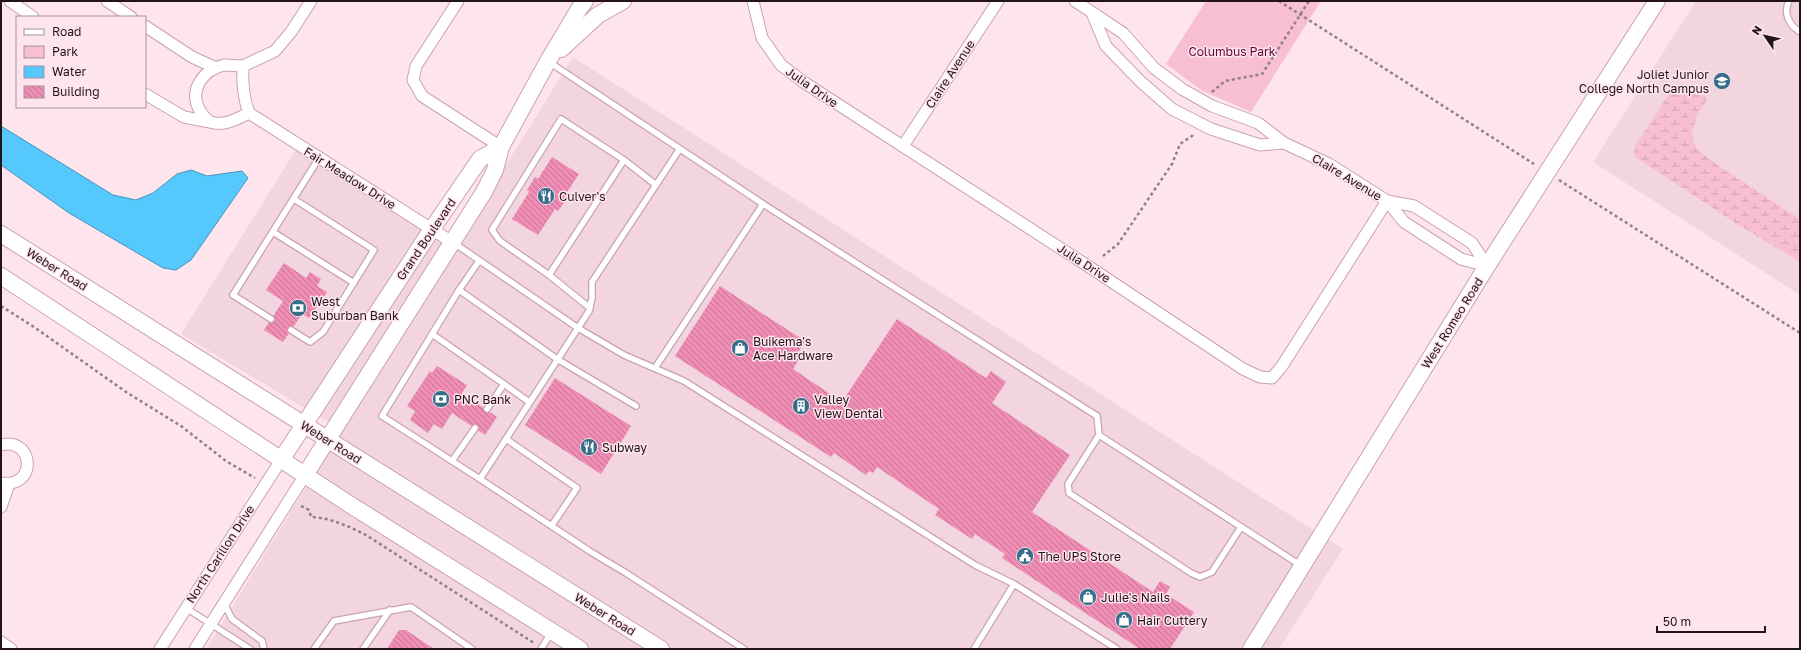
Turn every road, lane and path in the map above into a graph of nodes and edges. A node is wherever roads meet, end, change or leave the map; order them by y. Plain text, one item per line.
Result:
1 (10, 1) edge
2 (107, 1) edge
3 (311, 1) edge
4 (458, 1) edge
5 (585, 1) edge
6 (623, 1) edge
7 (752, 1) edge
8 (998, 1) edge
9 (1075, 1) edge
10 (1279, 1) edge
11 (1657, 1) edge
12 (1789, 1) edge
13 (1092, 13) junction
14 (32, 16) edge
15 (130, 16) edge
16 (146, 27) edge
17 (1800, 32) edge
18 (548, 61) junction
19 (243, 66) junction
20 (214, 67) junction
21 (146, 95) edge
22 (249, 113) junction
23 (211, 122) junction
24 (1284, 143) junction
25 (903, 146) junction
26 (501, 147) junction
27 (679, 150) junction
28 (319, 158) junction
29 (624, 160) junction
30 (1529, 161) dead end
31 (1547, 173) junction
32 (656, 184) junction
33 (294, 198) junction
34 (1387, 201) junction
35 (763, 204) junction
36 (432, 229) junction
37 (273, 232) junction
38 (1, 234) edge
39 (452, 242) junction
40 (479, 261) junction
41 (1487, 266) junction
42 (549, 275) junction
43 (1, 276) edge
44 (354, 283) junction
45 (459, 290) junction
46 (1, 306) edge
47 (590, 308) junction
48 (271, 319) dead end
49 (578, 328) junction
50 (291, 330) dead end
51 (432, 334) junction
52 (1800, 334) edge
53 (557, 359) junction
54 (655, 368) junction
55 (504, 384) junction
56 (529, 402) junction
57 (636, 406) dead end
58 (487, 410) dead end
59 (304, 425) junction
60 (475, 428) dead end
61 (1099, 435) junction
62 (327, 439) junction
63 (506, 439) junction
64 (1, 445) edge
65 (281, 460) junction
66 (452, 461) junction
67 (250, 475) dead end
68 (305, 475) junction
69 (480, 478) junction
70 (5, 484) edge
71 (302, 506) dead end
72 (1, 507) edge
73 (552, 525) junction
74 (1241, 527) junction
75 (1302, 566) junction
76 (1014, 584) junction
77 (224, 603) junction
78 (186, 608) junction
79 (390, 610) junction
80 (210, 624) junction
81 (552, 632) junction
82 (1, 642) edge
83 (541, 648) edge
84 (11, 649) edge
85 (160, 649) edge
86 (195, 649) edge
87 (250, 649) edge
88 (264, 649) edge
89 (314, 649) edge
90 (363, 649) edge
91 (472, 649) edge
92 (580, 649) edge
93 (661, 649) edge
94 (744, 649) edge
95 (974, 649) edge
96 (1116, 649) edge
97 (1251, 649) edge

1 - 14 street
2 - 15 street
3 - 19 street
4 - 26 street
5 - 18 main road, Grand Boulevard
6 - 18 main road, Grand Boulevard
7 - 25 street, Julia Drive
8 - 25 street, Claire Avenue
9 - 13 street, Claire Avenue
10 - 30 path
11 - 31 main road, West Romeo Road
12 - 17 lane
13 - 24 street, Claire Avenue
13 - 24 street, Claire Avenue
16 - 20 street
18 - 26 main road, Grand Boulevard
18 - 27 lane
19 - 20 street
19 - 22 street
20 - 23 street
21 - 23 street
22 - 23 street
22 - 28 street, Fair Meadow Drive
24 - 34 street, Claire Avenue
25 - 34 street, Julia Drive
26 - 36 main road, Grand Boulevard
26 - 39 main road, Grand Boulevard
27 - 32 lane
27 - 35 lane
28 - 33 lane
28 - 36 street, Fair Meadow Drive
29 - 32 lane
29 - 42 lane
29 - 42 lane
31 - 41 main road, West Romeo Road
31 - 52 path
32 - 47 lane
33 - 37 lane
33 - 44 lane
34 - 41 street, Claire Avenue
34 - 41 street, Claire Avenue
35 - 54 lane
35 - 61 lane
36 - 39 street, Fair Meadow Drive
36 - 59 main road, Grand Boulevard
37 - 44 lane
37 - 48 lane
38 - 59 main road, Weber Road
39 - 40 lane
39 - 62 main road, Grand Boulevard
40 - 45 lane
40 - 49 lane
41 - 75 main road, West Romeo Road
42 - 47 lane
43 - 65 main road
44 - 50 lane
45 - 51 lane
45 - 53 lane
46 - 67 path
47 - 49 lane
49 - 53 lane
49 - 54 lane
51 - 55 lane
51 - 66 lane
53 - 56 lane
53 - 57 lane
54 - 76 lane
55 - 56 lane
55 - 58 lane
56 - 63 lane
59 - 62 main road, Weber Road
59 - 65 main road, Grand Boulevard
60 - 66 lane
61 - 74 lane
61 - 74 lane
62 - 68 main road, Grand Boulevard
62 - 93 main road, Weber Road
63 - 69 lane
63 - 73 lane
64 - 70 street
65 - 68 main road
65 - 78 street, North Carillon Drive
66 - 69 lane
68 - 77 street
68 - 81 main road
69 - 73 lane
70 - 72 street
71 - 83 path
73 - 94 lane
74 - 75 lane
75 - 97 main road, West Romeo Road
76 - 95 lane
76 - 96 lane
77 - 80 street
77 - 88 lane
78 - 80 lane
78 - 85 street, North Carillon Drive
79 - 89 lane
79 - 90 lane
79 - 91 lane
80 - 86 street
80 - 87 lane
81 - 83 lane
81 - 92 main road
82 - 84 street

